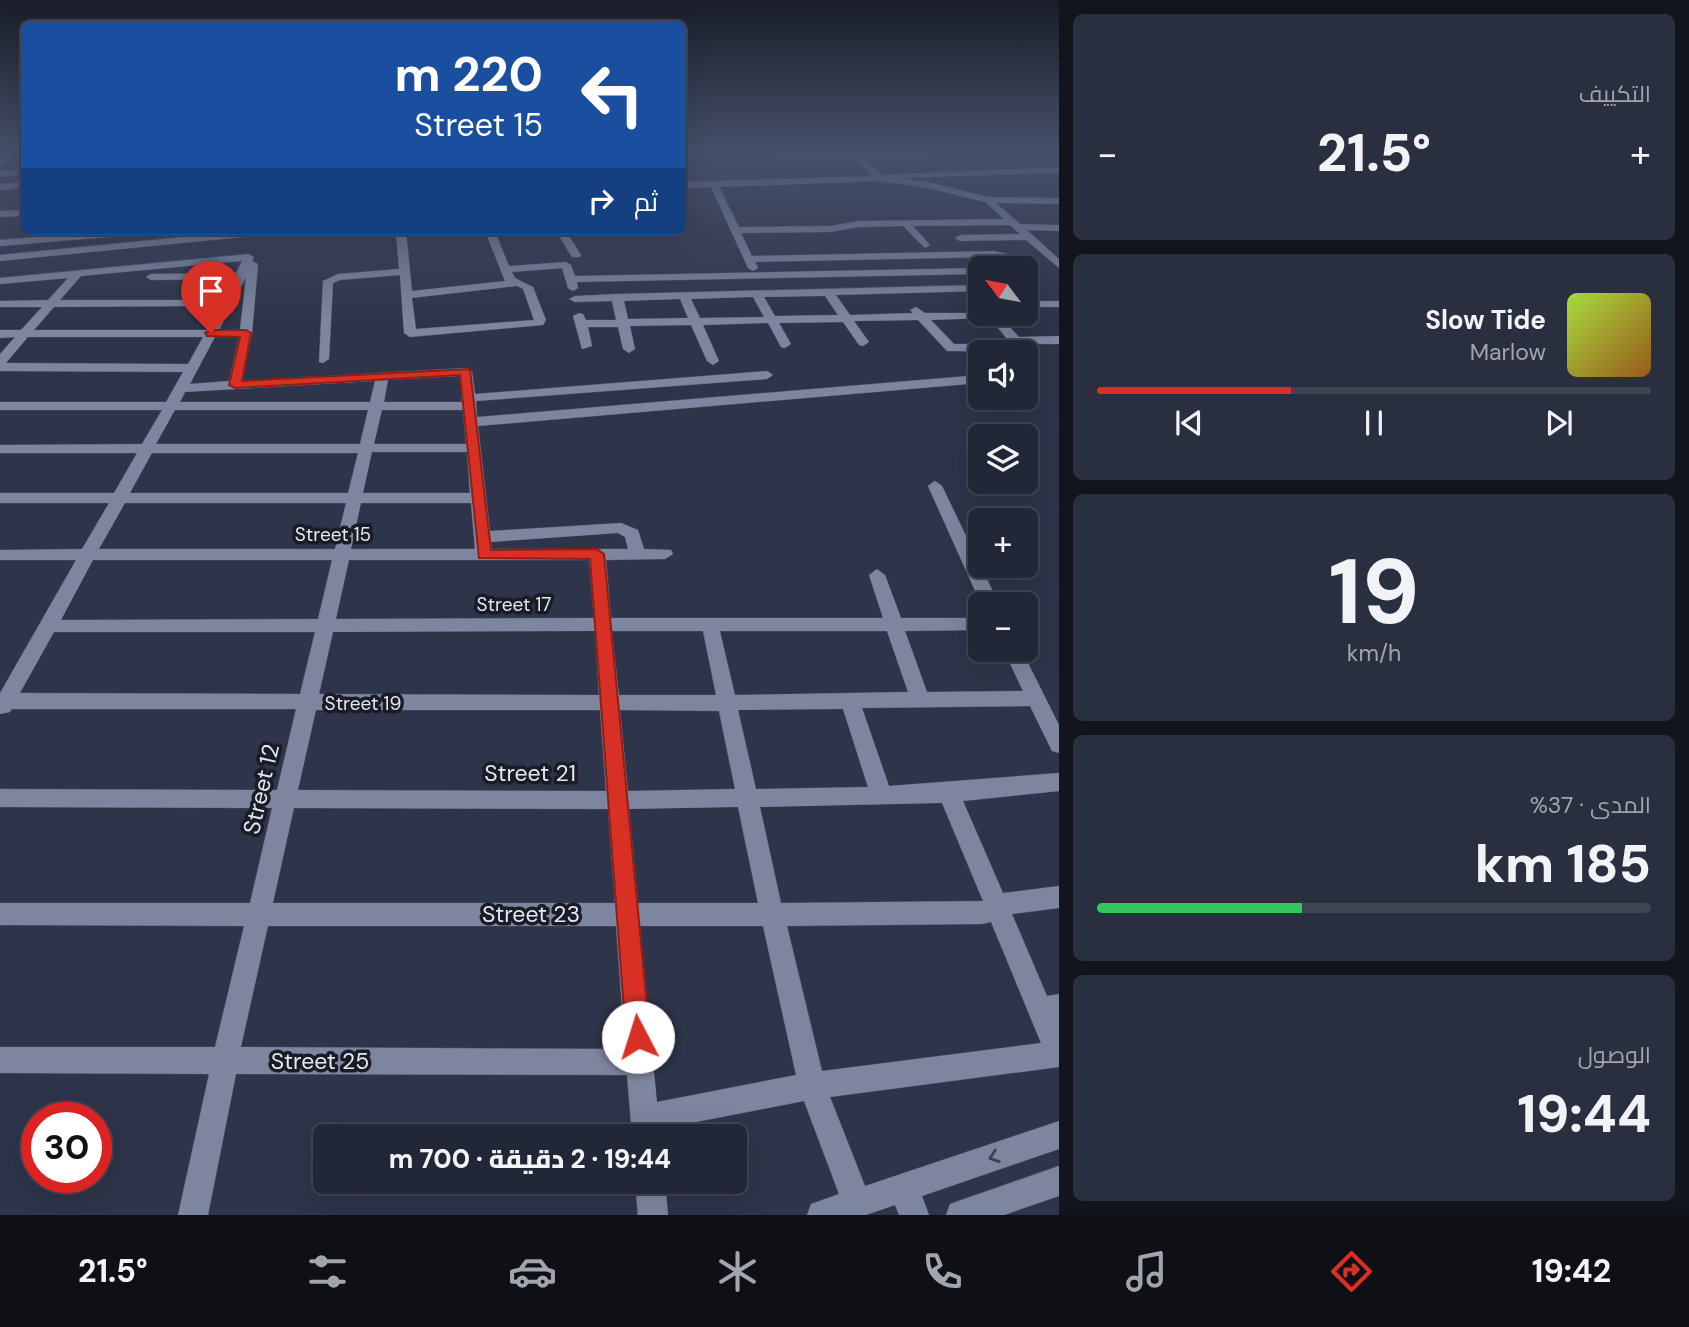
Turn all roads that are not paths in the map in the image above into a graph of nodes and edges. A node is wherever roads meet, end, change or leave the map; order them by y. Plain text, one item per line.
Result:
1 (725, 209) edge
2 (998, 209) edge
3 (21, 213) edge
4 (935, 213) dead end
5 (0, 214) edge
6 (905, 223) junction
7 (944, 223) junction
8 (1016, 224) junction
9 (1059, 228) edge
10 (734, 230) junction
11 (97, 235) edge
12 (162, 235) edge
13 (236, 235) edge
14 (401, 235) edge
15 (491, 235) edge
16 (564, 235) edge
17 (960, 237) dead end
18 (1033, 240) junction
19 (0, 243) edge
20 (160, 243) junction
21 (925, 245) dead end
22 (1059, 245) edge
23 (576, 255) dead end
24 (1003, 256) edge
25 (249, 257) junction
26 (0, 258) edge
27 (827, 258) junction
28 (749, 260) junction
29 (1059, 265) edge
30 (504, 270) junction
31 (968, 271) edge
32 (403, 272) junction
33 (836, 274) junction
34 (76, 275) junction
35 (756, 275) junction
36 (242, 276) junction
37 (571, 279) junction
38 (0, 281) edge
39 (519, 283) junction
40 (967, 289) edge
41 (900, 290) junction
42 (848, 291) junction
43 (828, 292) junction
44 (761, 293) junction
45 (405, 295) junction
46 (684, 295) junction
47 (617, 297) junction
48 (575, 299) junction
49 (228, 303) junction
50 (944, 303) junction
51 (0, 304) edge
52 (51, 304) junction
53 (1038, 304) edge
54 (1059, 304) edge
55 (968, 309) edge
56 (921, 316) junction
57 (849, 318) junction
58 (772, 320) junction
59 (696, 322) junction
60 (581, 324) junction
61 (623, 324) junction
62 (1002, 326) edge
63 (211, 333) junction
64 (246, 333) junction
65 (0, 334) edge
66 (25, 334) junction
67 (1015, 340) edge
68 (1038, 340) edge
69 (1059, 340) edge
70 (863, 342) dead end
71 (785, 344) dead end
72 (586, 346) dead end
73 (968, 348) edge
74 (629, 349) dead end
75 (323, 359) dead end
76 (713, 361) dead end
77 (0, 365) edge
78 (191, 368) junction
79 (767, 375) dead end
80 (383, 376) junction
81 (968, 380) edge
82 (235, 385) junction
83 (180, 388) junction
84 (470, 402) junction
85 (0, 406) edge
86 (170, 406) junction
87 (377, 406) junction
88 (471, 422) junction
89 (474, 448) junction
90 (0, 449) edge
91 (146, 450) junction
92 (366, 450) junction
93 (935, 486) dead end
94 (0, 498) edge
95 (119, 498) junction
96 (355, 498) junction
97 (479, 498) junction
98 (482, 537) junction
99 (597, 554) junction
100 (636, 554) junction
101 (665, 554) dead end
102 (0, 555) edge
103 (88, 555) junction
104 (342, 555) junction
105 (484, 555) junction
106 (877, 575) dead end
107 (984, 592) edge
108 (603, 624) junction
109 (710, 624) junction
110 (894, 624) junction
111 (968, 624) edge
112 (326, 625) junction
113 (49, 626) junction
114 (1018, 662) edge
115 (1036, 698) junction
116 (920, 700) junction
117 (850, 701) junction
118 (308, 703) junction
119 (609, 703) junction
120 (727, 703) junction
121 (2, 705) edge
122 (1059, 745) edge
123 (1059, 782) edge
124 (949, 793) junction
125 (882, 796) junction
126 (0, 798) edge
127 (286, 798) junction
128 (747, 798) junction
129 (618, 800) junction
130 (1059, 897) edge
131 (997, 909) junction
132 (0, 914) edge
133 (259, 914) junction
134 (627, 915) junction
135 (772, 915) junction
136 (1049, 1008) edge
137 (1059, 1054) edge
138 (0, 1060) edge
139 (225, 1060) junction
140 (640, 1062) junction
141 (812, 1086) junction
142 (645, 1124) edge
143 (657, 1124) edge
144 (1059, 1135) edge
145 (1059, 1181) edge
146 (904, 1187) junction
147 (651, 1194) edge
148 (856, 1203) junction
149 (193, 1215) edge
150 (653, 1215) edge
151 (821, 1215) edge
152 (914, 1215) edge
153 (961, 1215) edge

1 - 10 street
2 - 8 street
3 - 5 street
4 - 7 street
6 - 7 street
6 - 10 street
6 - 21 street
7 - 8 street
8 - 9 street
8 - 18 street
10 - 28 street
11 - 19 street
12 - 20 street
13 - 20 street
14 - 32 street
15 - 30 street
16 - 23 street
17 - 18 street
18 - 22 street
18 - 29 street
20 - 26 street
24 - 27 street
25 - 34 street
25 - 36 street
25 - 64 street
27 - 28 street
27 - 33 street
28 - 35 street
30 - 37 street
30 - 39 street
31 - 33 street
32 - 45 street
32 - 75 street
33 - 35 street
33 - 42 street
34 - 36 street
34 - 38 street
34 - 52 street
35 - 37 street
35 - 44 street
36 - 49 street
37 - 48 street
39 - 45 street
39 - 45 street
40 - 50 street
41 - 42 street
41 - 50 street
41 - 56 street
42 - 43 street
43 - 44 street
43 - 57 street
44 - 46 street
44 - 58 street
46 - 47 street
46 - 59 street
47 - 48 street
47 - 61 street
48 - 60 street
49 - 52 street
49 - 63 street
50 - 55 street
50 - 56 street
51 - 52 street
52 - 66 street
53 - 54 street
56 - 57 street
56 - 73 street
57 - 58 street
57 - 70 street
58 - 59 street
58 - 71 street
59 - 61 street
59 - 76 street
60 - 61 street
60 - 72 street
61 - 74 street
62 - 67 street
63 - 64 street
63 - 66 street
63 - 78 street
64 - 82 street
65 - 66 street
66 - 77 street
68 - 69 street
77 - 78 street
78 - 83 street
79 - 84 street
80 - 82 street
80 - 84 street
80 - 87 street, Street 12
81 - 88 street
82 - 83 street
83 - 86 street
84 - 87 street
84 - 88 street
85 - 86 street
86 - 87 street
86 - 91 street
87 - 92 street, Street 12
88 - 89 street
89 - 92 street
89 - 97 street
90 - 91 street
91 - 92 street
91 - 95 street
92 - 96 street, Street 12
93 - 107 street
94 - 95 street
95 - 96 street
95 - 103 street
96 - 97 street
96 - 104 street, Street 12
97 - 98 street
98 - 100 street
98 - 105 street
99 - 100 street, Street 15
99 - 105 street, Street 15
99 - 108 street
100 - 101 street, Street 15
102 - 103 street, Street 15
103 - 104 street, Street 15
103 - 113 street
104 - 105 street, Street 15
104 - 112 street, Street 12
106 - 110 street
108 - 109 street, Street 17
108 - 112 street, Street 17
108 - 119 street
109 - 110 street, Street 17
109 - 120 street
110 - 111 street, Street 17
110 - 116 street
112 - 113 street, Street 17
112 - 118 street, Street 12
113 - 121 street
114 - 115 street
115 - 116 street, Street 19
115 - 122 street
116 - 117 street, Street 19
117 - 120 street, Street 19
117 - 125 street
118 - 119 street, Street 19
118 - 121 street, Street 19
118 - 127 street, Street 12
119 - 120 street, Street 19
119 - 129 street
120 - 128 street
123 - 124 street, Street 21
124 - 125 street, Street 21
124 - 131 street
125 - 128 street, Street 21
126 - 127 street, Street 21
127 - 129 street, Street 21
127 - 133 street, Street 12
128 - 129 street, Street 21
128 - 135 street
129 - 134 street
130 - 131 street, Street 23
131 - 135 street, Street 23
131 - 136 street
132 - 133 street, Street 23
133 - 134 street, Street 23
133 - 139 street, Street 12
134 - 135 street, Street 23
134 - 140 street
135 - 141 street
136 - 137 street
137 - 141 street
138 - 139 street, Street 25
139 - 140 street, Street 25
139 - 149 street, Street 12
140 - 142 street
141 - 143 street
141 - 148 street
144 -> 146 street
145 - 153 street
146 - 148 street
146 - 152 street
147 - 150 street
148 - 151 street

